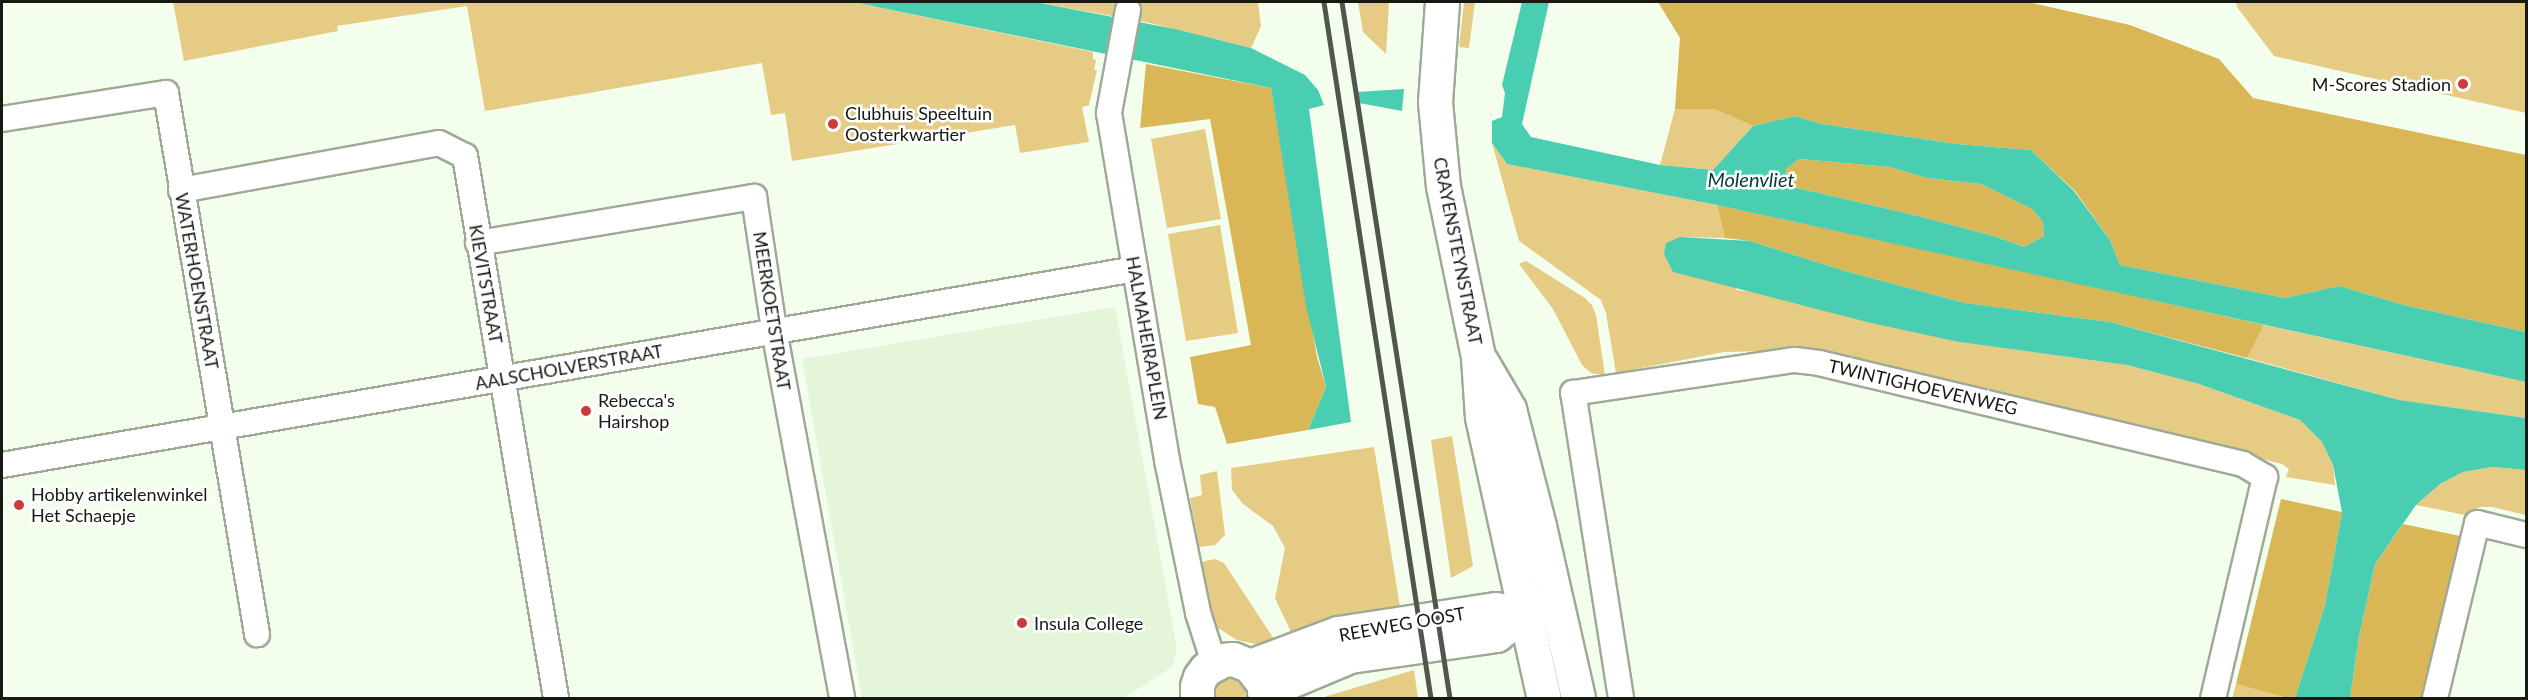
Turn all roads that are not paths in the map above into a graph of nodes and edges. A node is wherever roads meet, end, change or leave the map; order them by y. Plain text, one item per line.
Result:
1 (1442, 2) edge
2 (1128, 10) dead end
3 (2, 119) edge
4 (181, 189) junction
5 (478, 243) junction
6 (1136, 270) junction
7 (774, 330) junction
8 (1478, 357) junction
9 (502, 380) junction
10 (222, 427) junction
11 (2, 465) edge
12 (2526, 535) edge
13 (1556, 605) junction
14 (1523, 614) junction
15 (257, 634) dead end
16 (1214, 663) junction
17 (1259, 686) edge
18 (556, 699) edge
19 (842, 699) edge
20 (1197, 699) edge
21 (1544, 699) edge
22 (1578, 699) edge
23 (1621, 699) edge
24 (2212, 699) edge
25 (2436, 699) edge

1 - 8 main road, CRAYENSTEYNSTRAAT
2 - 6 street, HALMAHEIRAPLEIN
3 - 4 street, WATERHOENSTRAAT
4 - 5 street, KIEVITSTRAAT
4 - 10 street, WATERHOENSTRAAT
5 - 7 street, MEERKOETSTRAAT
5 - 9 street, KIEVITSTRAAT
6 - 7 street, AALSCHOLVERSTRAAT
6 - 16 street, HALMAHEIRAPLEIN
7 - 9 street, AALSCHOLVERSTRAAT
7 - 19 street, MEERKOETSTRAAT
8 - 13 main road, CRAYENSTEYNSTRAAT
8 - 14 main road, CRAYENSTEYNSTRAAT
9 - 10 street, AALSCHOLVERSTRAAT
9 - 18 street, KIEVITSTRAAT
10 - 11 street, AALSCHOLVERSTRAAT
10 - 15 street, WATERHOENSTRAAT
12 - 25 street
13 - 14 main road, REEWEG OOST
13 - 22 main road, CRAYENSTEYNSTRAAT
14 - 17 main road, REEWEG OOST
14 - 21 main road, CRAYENSTEYNSTRAAT
16 - 17 main road
16 - 20 main road
23 - 24 street, TWINTIGHOEVENWEG

